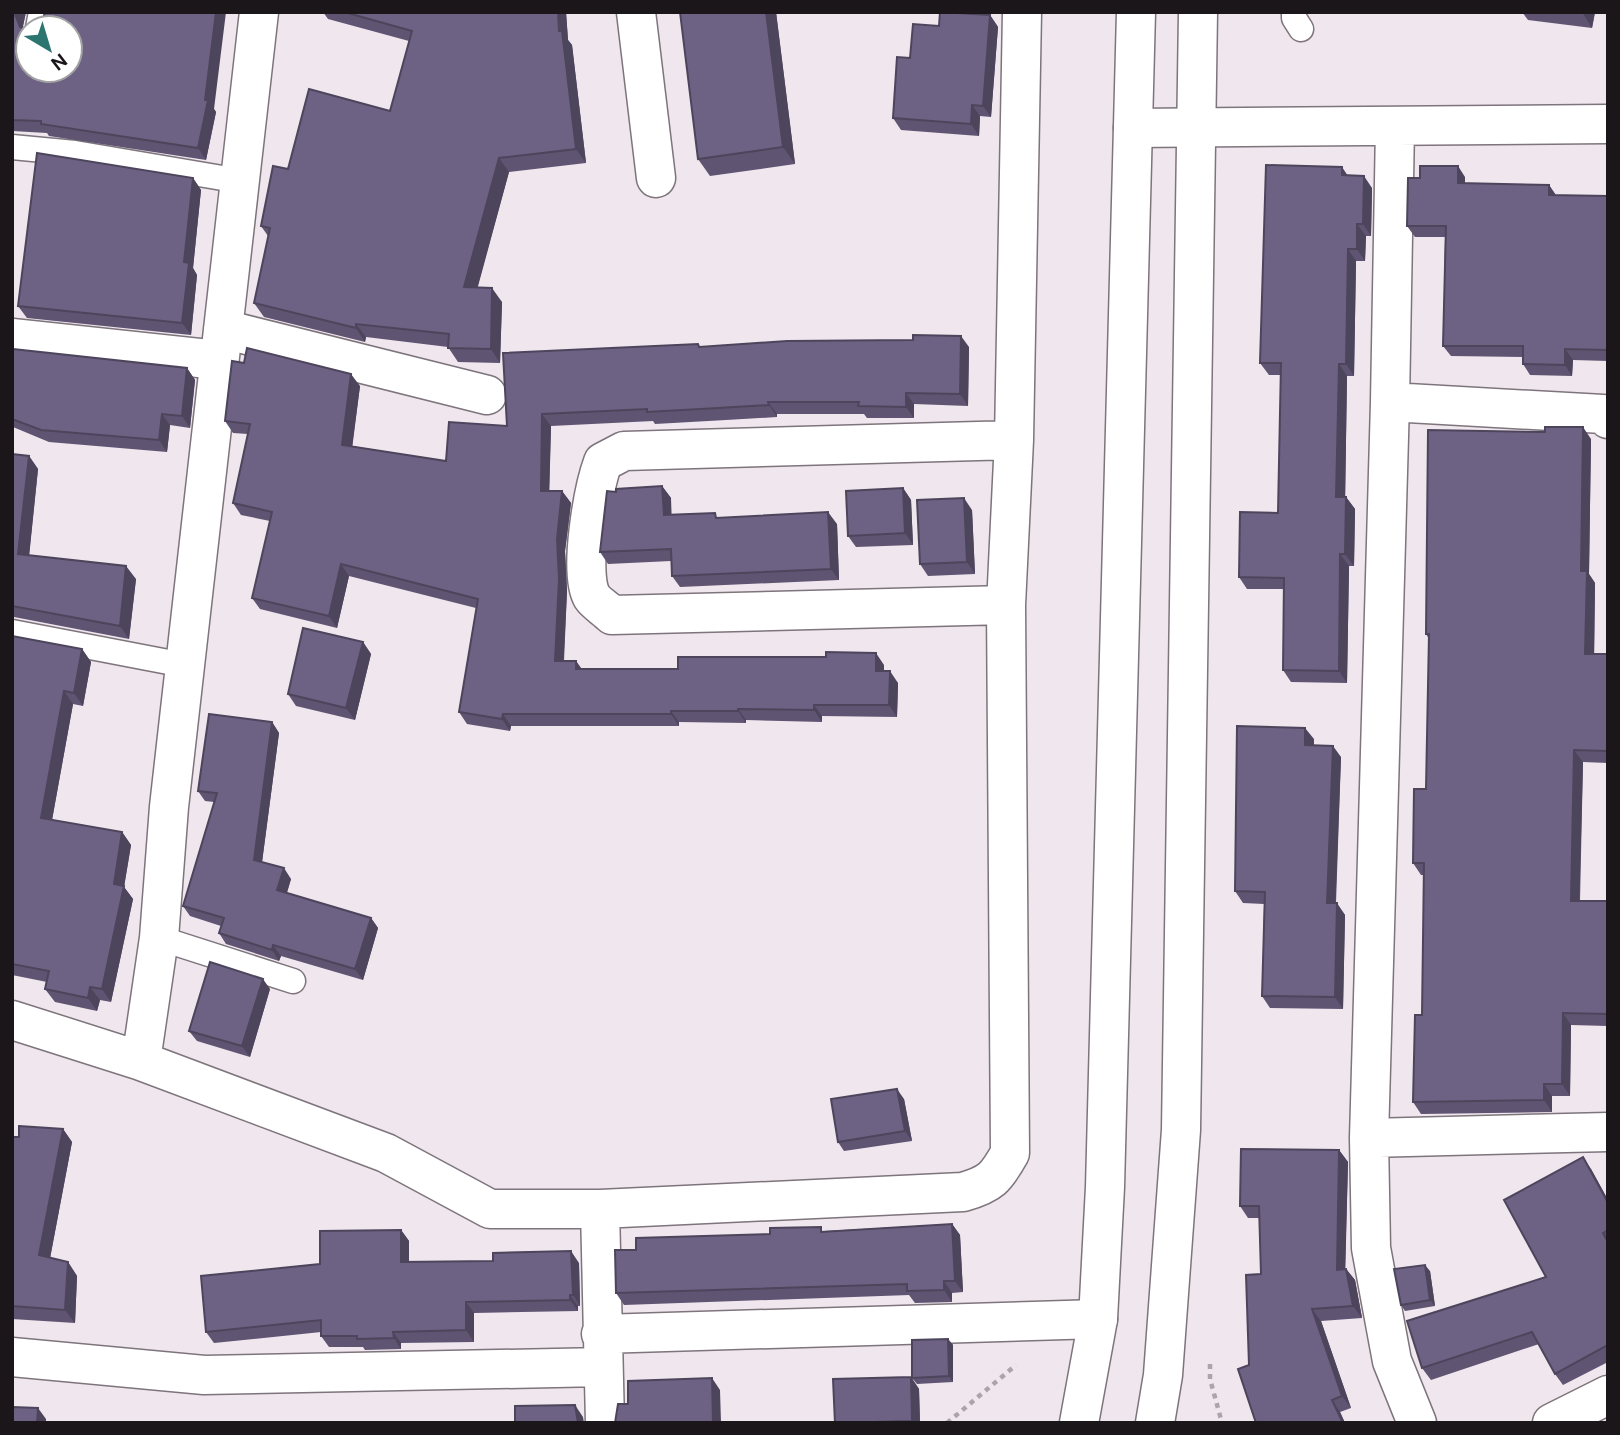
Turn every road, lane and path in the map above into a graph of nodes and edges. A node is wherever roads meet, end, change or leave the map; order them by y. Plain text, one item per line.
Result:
1 (259, 12) edge
2 (636, 12) edge
3 (1022, 12) edge
4 (1136, 12) edge
5 (1198, 12) edge
6 (1608, 124) edge
7 (1395, 126) junction
8 (1133, 128) junction
9 (1196, 129) junction
10 (12, 147) edge
11 (656, 178) dead end
12 (240, 181) junction
13 (12, 338) edge
14 (221, 345) junction
15 (487, 395) dead end
16 (1390, 402) junction
17 (1608, 419) edge
18 (1014, 440) junction
19 (1006, 605) junction
20 (12, 632) edge
21 (184, 665) junction
22 (159, 938) junction
23 (293, 981) dead end
24 (12, 1020) edge
25 (141, 1061) junction
26 (1608, 1132) edge
27 (1369, 1138) junction
28 (600, 1209) junction
29 (1098, 1319) junction
30 (1052, 1320) junction
31 (602, 1351) junction
32 (12, 1357) edge
33 (1608, 1395) edge
34 (605, 1423) edge
35 (947, 1423) edge
36 (1079, 1423) edge
37 (1155, 1423) edge
38 (1417, 1423) edge
39 (1552, 1423) edge

1 - 12 street
2 - 11 street
3 - 18 street
4 - 8 street
5 - 9 street
6 - 7 street
7 - 9 street
7 - 16 street
8 - 9 street
8 - 29 street
9 - 37 street
10 - 12 lane
12 - 14 street
13 - 14 street
14 - 15 street
14 - 21 street
16 - 17 street
16 - 27 street
18 - 19 street
18 - 19 street
19 - 28 street
20 - 21 lane
21 - 22 street
22 - 23 lane
22 - 25 street
24 - 25 street
25 - 28 street
26 - 27 street
27 - 38 street
28 - 31 street
29 - 30 street
29 - 36 street
30 - 31 street
30 - 35 path
31 - 32 street
31 - 34 street
33 - 39 street

